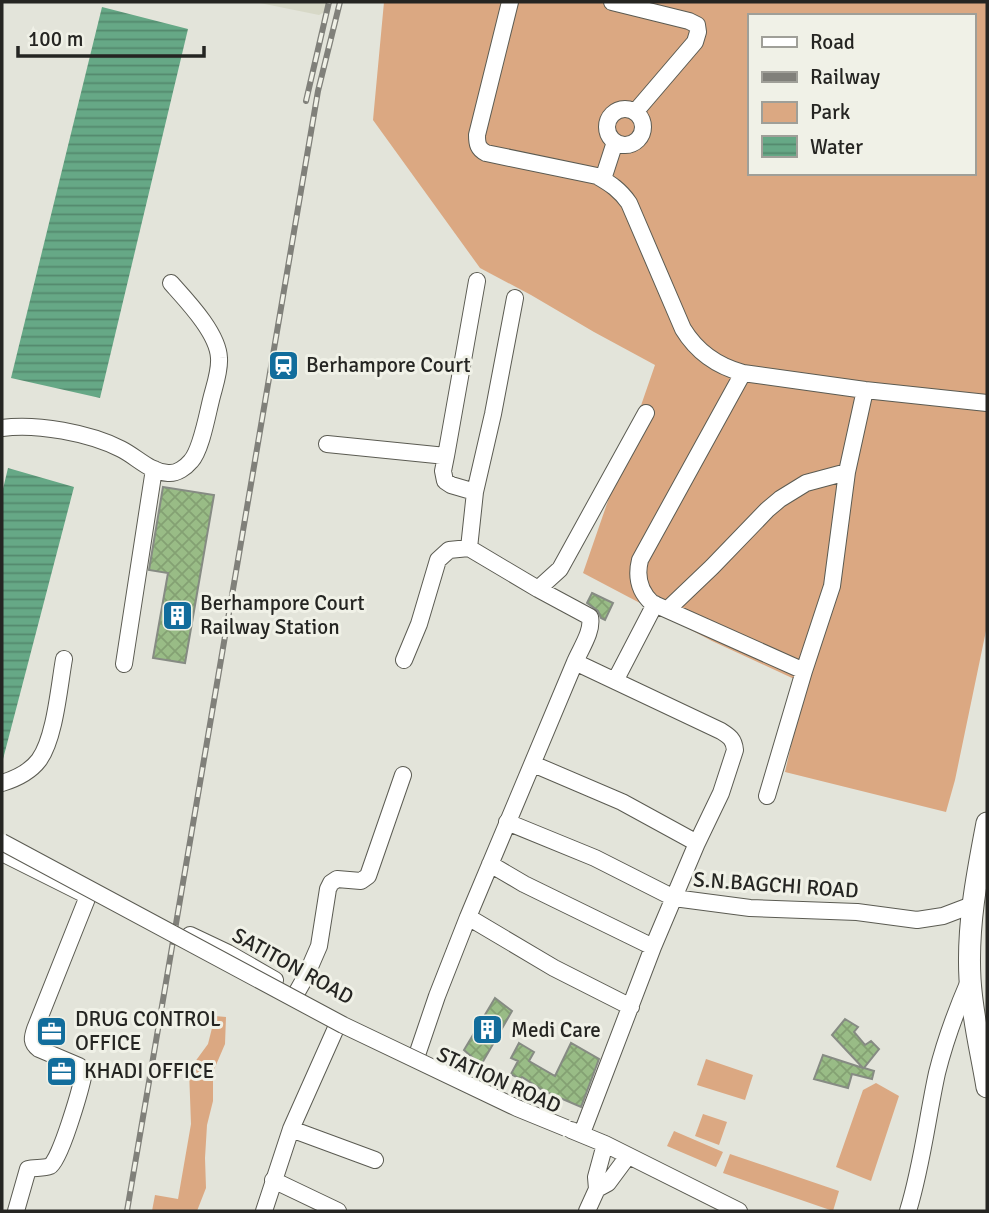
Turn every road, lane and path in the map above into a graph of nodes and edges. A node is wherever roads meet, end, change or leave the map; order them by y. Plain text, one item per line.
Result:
1 (510, 2) edge
2 (612, 2) edge
3 (636, 111) junction
4 (615, 142) junction
5 (603, 179) junction
6 (477, 281) dead end
7 (171, 283) dead end
8 (515, 298) dead end
9 (743, 373) junction
10 (865, 390) junction
11 (987, 403) edge
12 (646, 413) dead end
13 (2, 428) edge
14 (327, 444) dead end
15 (446, 456) junction
16 (155, 469) junction
17 (847, 471) junction
18 (475, 492) junction
19 (469, 548) junction
20 (538, 589) junction
21 (662, 607) junction
22 (64, 659) dead end
23 (404, 660) dead end
24 (575, 662) junction
25 (124, 664) dead end
26 (804, 671) junction
27 (615, 681) junction
28 (533, 764) junction
29 (403, 775) dead end
30 (2, 783) edge
31 (767, 796) dead end
32 (507, 822) junction
33 (987, 823) edge
34 (2, 834) edge
35 (2, 842) edge
36 (697, 843) junction
37 (2, 853) edge
38 (984, 856) edge
39 (490, 864) junction
40 (88, 896) junction
41 (674, 898) junction
42 (972, 905) junction
43 (468, 917) junction
44 (653, 947) junction
45 (976, 991) edge
46 (297, 992) junction
47 (631, 1007) junction
48 (336, 1028) junction
49 (984, 1047) edge
50 (418, 1052) junction
51 (987, 1087) edge
52 (566, 1128) junction
53 (291, 1129) junction
54 (582, 1133) junction
55 (605, 1144) junction
56 (628, 1156) junction
57 (375, 1160) dead end
58 (273, 1180) junction
59 (597, 1189) junction
60 (16, 1211) edge
61 (264, 1211) edge
62 (338, 1211) edge
63 (587, 1211) edge
64 (739, 1211) edge
65 (908, 1211) edge

1 - 5 street
2 - 3 street
3 - 4 street
3 - 4 street
4 - 5 street
5 - 9 street
6 - 15 street
7 - 16 street
8 - 18 street
9 - 10 street
9 - 21 street
10 - 11 street
10 - 17 street
12 - 20 street
13 - 16 street
14 - 15 street
15 - 18 street
16 - 25 street
17 - 21 street
17 - 26 street
18 - 19 street
19 - 20 street
19 - 23 street
20 - 24 street
21 - 26 street
21 - 27 street
22 - 30 street
24 - 27 street
24 - 28 street
26 - 31 street
27 - 36 street
28 - 32 street
28 - 36 street, S.N.BAGCHI ROAD
29 - 46 street
32 - 39 street
32 - 41 street, S.N.BAGCHI ROAD
33 - 38 main road
34 - 46 street, SATITON ROAD
35 - 52 street, STATION ROAD, bridge
36 - 41 street
37 - 40 street, STATION ROAD
38 - 42 main road
39 - 43 street
39 - 44 street
40 - 48 street, STATION ROAD
40 - 60 street
41 - 42 street, S.N.BAGCHI ROAD
41 - 44 street
42 - 45 main road
43 - 47 street
43 - 50 street
44 - 47 street
45 - 49 main road
45 - 65 street
46 - 50 street, SATITON ROAD
47 - 54 street
48 - 52 street, STATION ROAD
48 - 53 street
49 - 51 main road
50 - 52 street, SATITON ROAD
52 - 54 street
53 - 57 street
53 - 58 street
54 - 55 street
55 - 56 street
55 - 59 street
56 - 59 street
56 - 64 street
58 - 61 street
58 - 62 street
59 - 63 street

